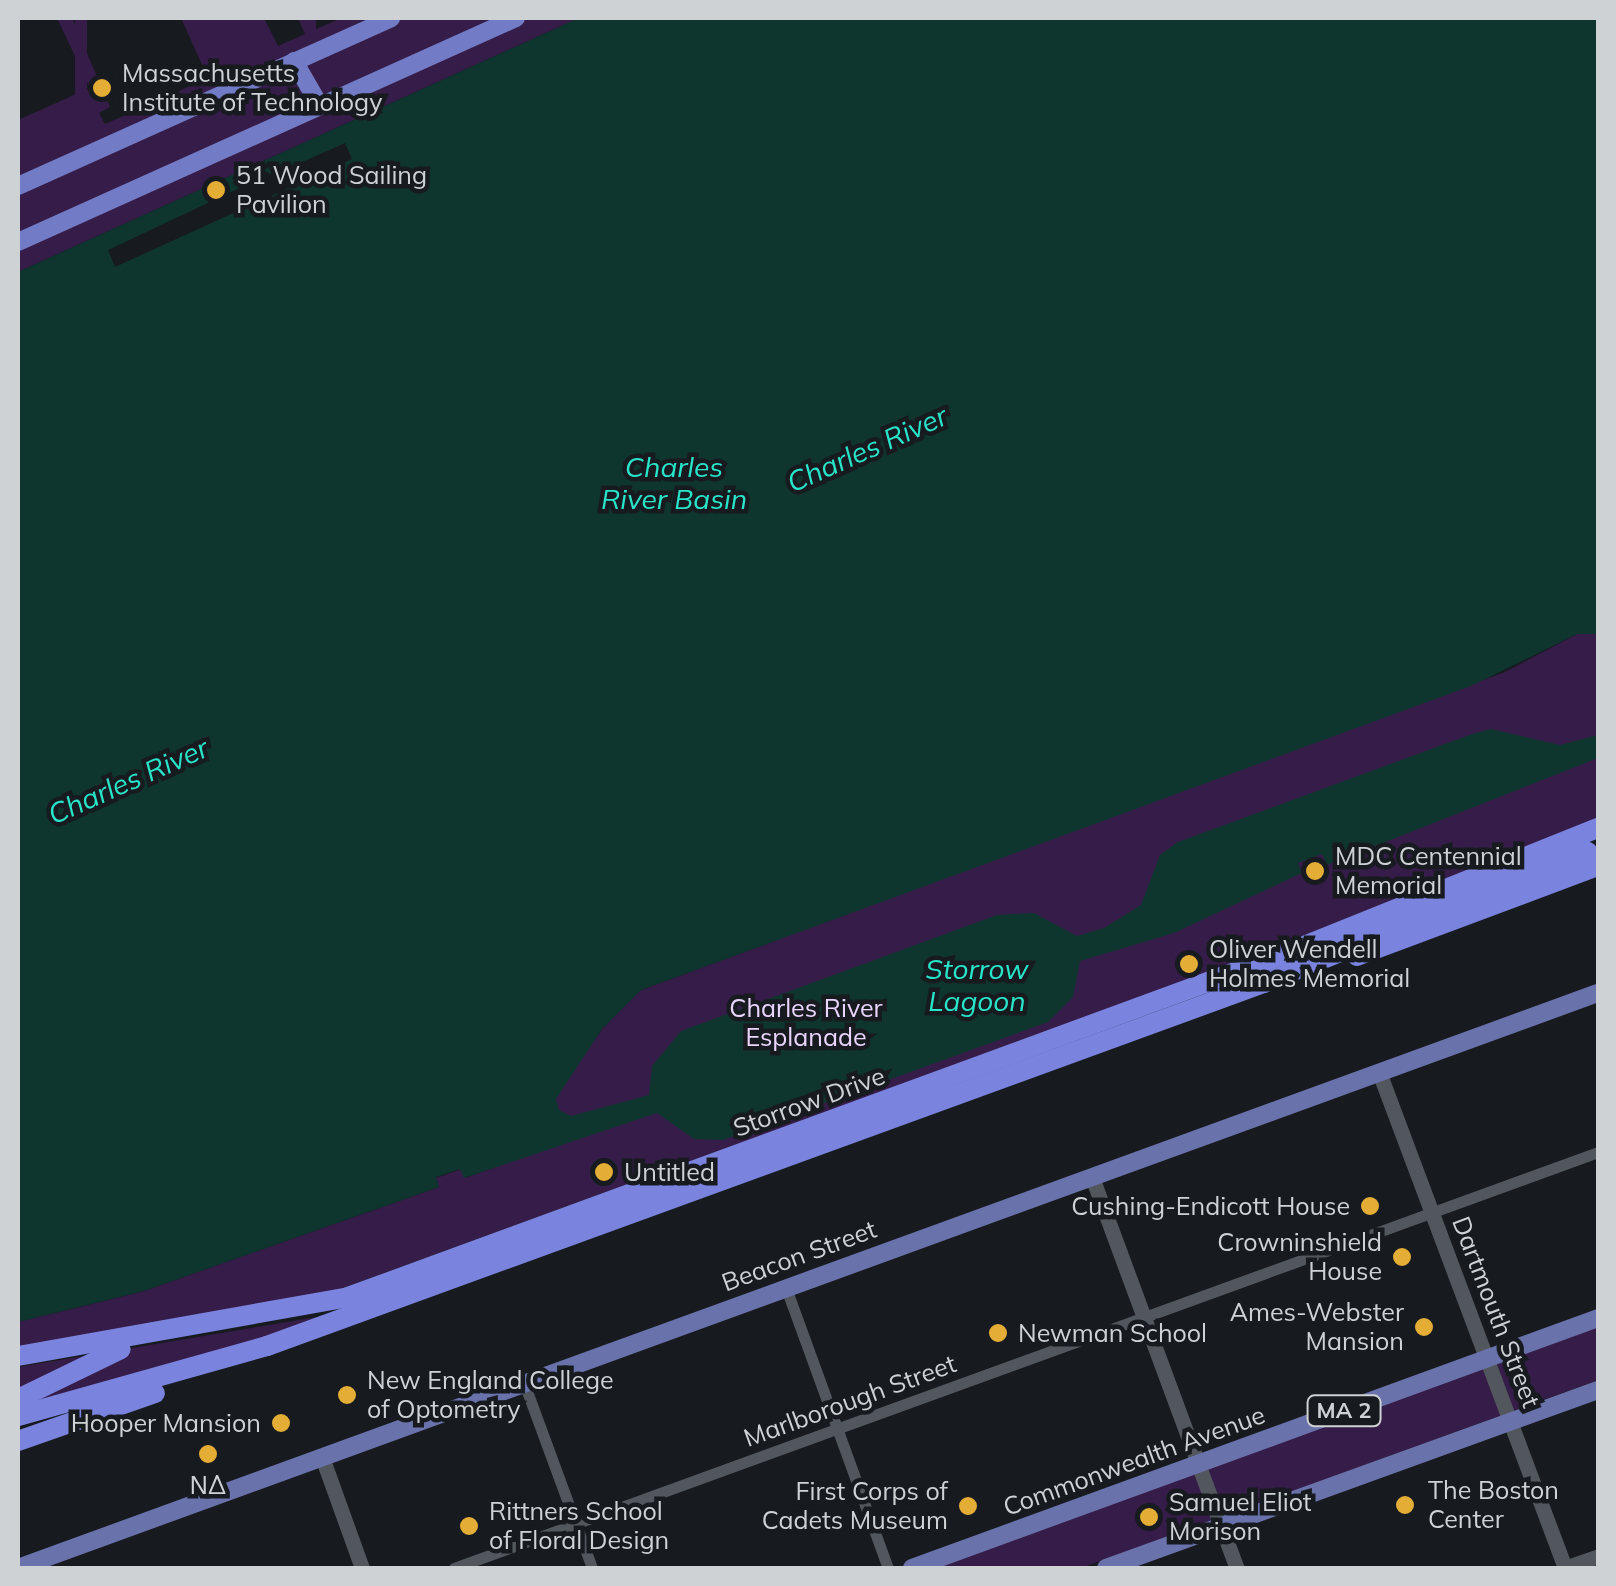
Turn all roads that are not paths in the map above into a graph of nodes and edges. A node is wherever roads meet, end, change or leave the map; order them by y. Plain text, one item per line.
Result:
1 (391, 18) edge
2 (516, 18) edge
3 (294, 61) junction
4 (320, 106) junction
5 (18, 186) edge
6 (18, 242) edge
7 (1598, 828) edge
8 (1593, 859) edge
9 (1598, 992) edge
10 (1380, 1072) junction
11 (1598, 1152) edge
12 (1092, 1177) junction
13 (1432, 1212) junction
14 (786, 1288) junction
15 (1145, 1318) junction
16 (1598, 1318) edge
17 (151, 1337) junction
18 (267, 1346) junction
19 (18, 1356) edge
20 (1488, 1358) junction
21 (524, 1384) junction
22 (1598, 1390) edge
23 (18, 1399) edge
24 (18, 1416) edge
25 (1511, 1422) junction
26 (838, 1430) junction
27 (18, 1441) edge
28 (322, 1457) junction
29 (1199, 1464) junction
30 (575, 1523) junction
31 (1222, 1526) junction
32 (1598, 1556) edge
33 (18, 1568) edge
34 (362, 1568) edge
35 (454, 1568) edge
36 (592, 1568) edge
37 (888, 1568) edge
38 (912, 1568) edge
39 (1106, 1568) edge
40 (1237, 1568) edge
41 (1565, 1568) edge

1 - 3 highway
2 - 4 highway
3 - 4 highway
3 - 5 highway
4 - 6 highway
7 - 17 highway, Storrow Drive
8 - 18 highway, Storrow Drive
9 - 10 main road, Beacon Street
10 - 12 main road, Beacon Street
10 - 13 main road, Dartmouth Street
11 - 13 street, Marlborough Street
12 - 14 main road, Beacon Street
12 - 15 main road
13 - 15 street, Marlborough Street
13 - 20 main road, Dartmouth Street
14 - 21 main road, Beacon Street
14 - 26 street
15 - 26 street, Marlborough Street
15 - 29 main road
16 - 20 main road, Commonwealth Avenue / MA 2
17 - 19 highway, Storrow Drive
17 - 23 highway
18 - 24 highway, Storrow Drive
18 - 27 highway
20 - 25 main road, Dartmouth Street
20 - 29 main road, Commonwealth Avenue / MA 2
21 - 28 main road, Beacon Street
21 - 30 street
22 - 25 main road
25 - 31 main road
25 - 41 main road, Dartmouth Street
26 - 30 street, Marlborough Street
26 - 37 street
28 - 33 main road, Beacon Street
28 - 34 main road
29 - 31 main road
29 - 38 main road, Commonwealth Avenue / MA 2
30 - 35 street, Marlborough Street
30 - 36 street
31 - 39 main road
31 - 40 main road
32 - 41 main road

